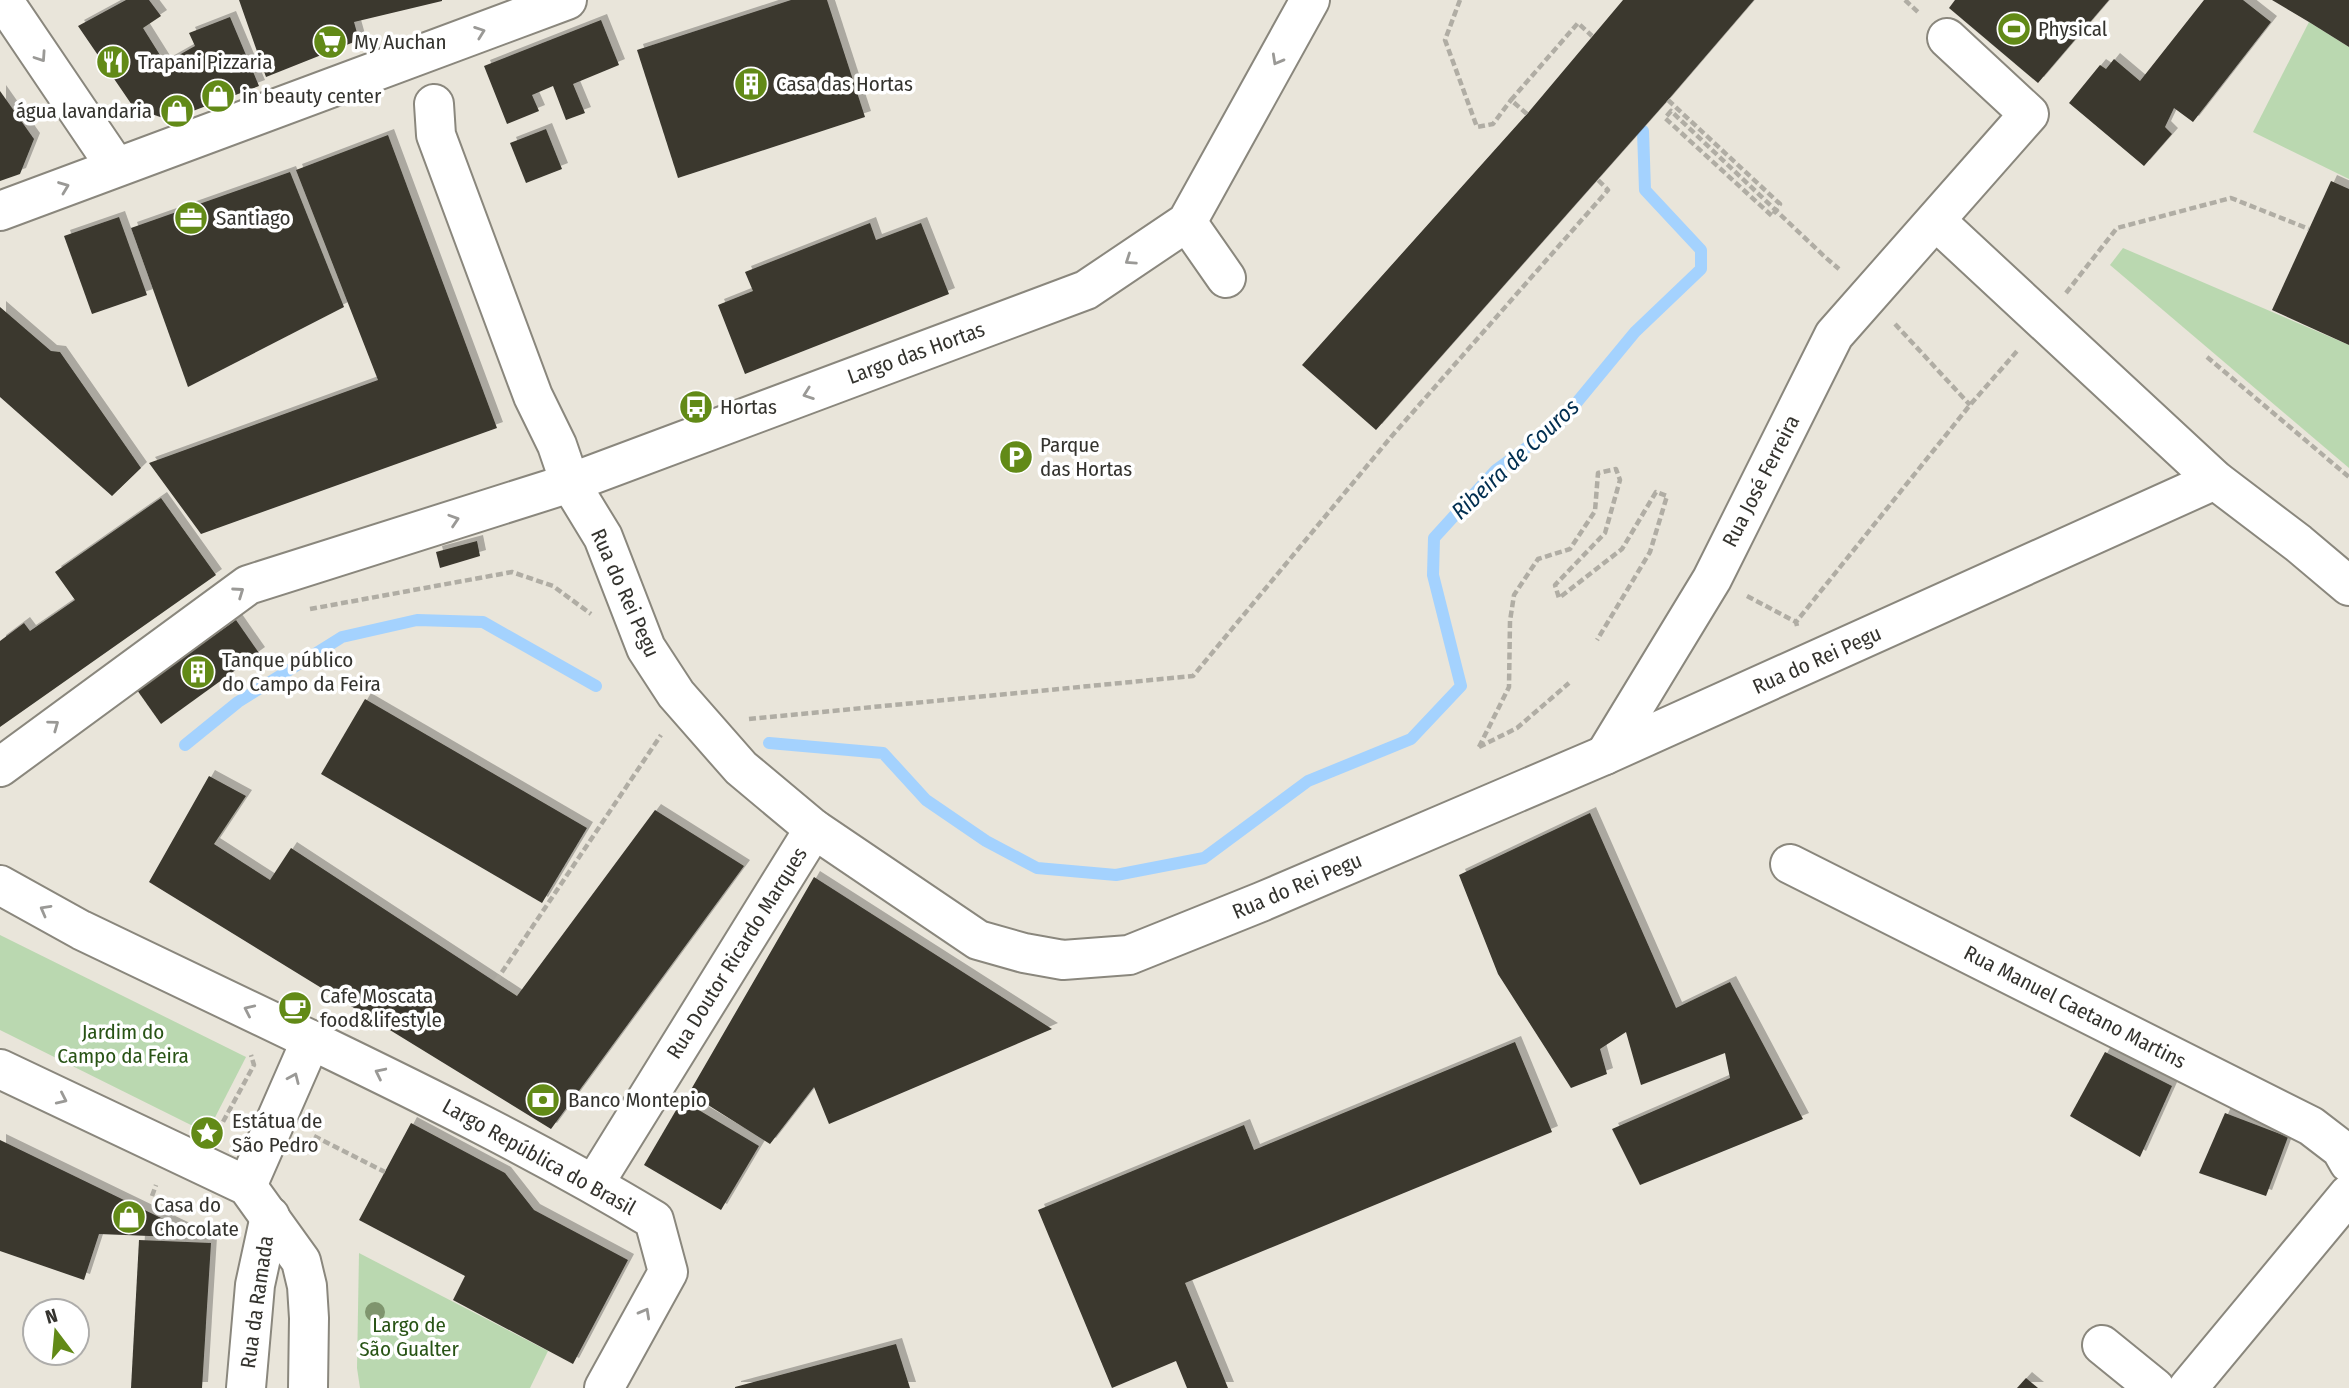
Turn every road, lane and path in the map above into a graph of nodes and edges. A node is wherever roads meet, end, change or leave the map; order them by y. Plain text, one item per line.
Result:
1 (3, 0) edge
2 (567, 0) edge
3 (1310, 0) edge
4 (1460, 0) edge
5 (1592, 36) dead end
6 (1947, 38) dead end
7 (416, 56) junction
8 (1511, 100) junction
9 (1668, 100) dead end
10 (1527, 114) dead end
11 (116, 167) junction
12 (1597, 179) dead end
13 (0, 211) edge
14 (1936, 221) junction
15 (1187, 222) junction
16 (2309, 229) dead end
17 (1226, 278) dead end
18 (1868, 295) junction
19 (2042, 321) junction
20 (2207, 357) dead end
21 (1970, 405) junction
22 (2349, 477) edge
23 (2215, 480) junction
24 (569, 482) junction
25 (2349, 586) edge
26 (1739, 592) dead end
27 (307, 610) dead end
28 (591, 614) dead end
29 (1796, 622) junction
30 (1597, 639) dead end
31 (1811, 663) junction
32 (1569, 683) dead end
33 (696, 719) junction
34 (661, 734) dead end
35 (1605, 755) junction
36 (0, 766) edge
37 (814, 829) junction
38 (1790, 864) dead end
39 (0, 885) edge
40 (496, 981) dead end
41 (311, 1040) junction
42 (249, 1049) dead end
43 (0, 1069) edge
44 (217, 1133) dead end
45 (314, 1136) dead end
46 (2349, 1163) edge
47 (385, 1172) dead end
48 (594, 1184) junction
49 (247, 1186) junction
50 (2349, 1194) edge
51 (270, 1216) junction
52 (2102, 1345) dead end
53 (609, 1380) edge
54 (246, 1388) edge
55 (308, 1388) edge
56 (2155, 1388) edge
57 (2188, 1388) edge

1 -> 11 street
7 -> 2 street
3 -> 15 street
4 - 8 path
5 - 8 path
6 - 14 street, Rua José Ferreira
7 - 11 street
7 - 24 street, Rua do Rei Pegu
8 - 10 path
9 - 18 path
13 -> 11 street
12 - 33 path
14 - 18 street, Rua José Ferreira
14 - 19 street
15 - 17 street
15 -> 24 street, Largo das Hortas
16 - 19 path
18 - 21 path
18 - 35 street, Rua José Ferreira
19 - 21 path
19 - 23 street
20 - 22 path
21 - 29 path
23 - 25 street
23 - 31 street, Rua do Rei Pegu
24 - 33 street, Rua do Rei Pegu
36 -> 24 street, Largo das Hortas
26 - 29 path
27 - 28 path
29 - 31 path
30 - 32 path
31 - 35 street, Rua do Rei Pegu
33 - 37 street, Rua do Rei Pegu
34 - 40 path
35 - 37 street, Rua do Rei Pegu
37 - 48 street, Rua Doutor Ricardo Marques
38 - 46 street, Rua Manuel Caetano Martins
41 -> 39 street, Largo República do Brasil
48 -> 41 street, Largo República do Brasil
49 -> 41 street
42 - 44 path
43 -> 49 street
45 - 47 path
53 -> 48 street, Largo República do Brasil
49 - 51 street
50 - 57 street
51 - 54 street, Rua da Ramada
51 - 55 street
52 - 56 street

